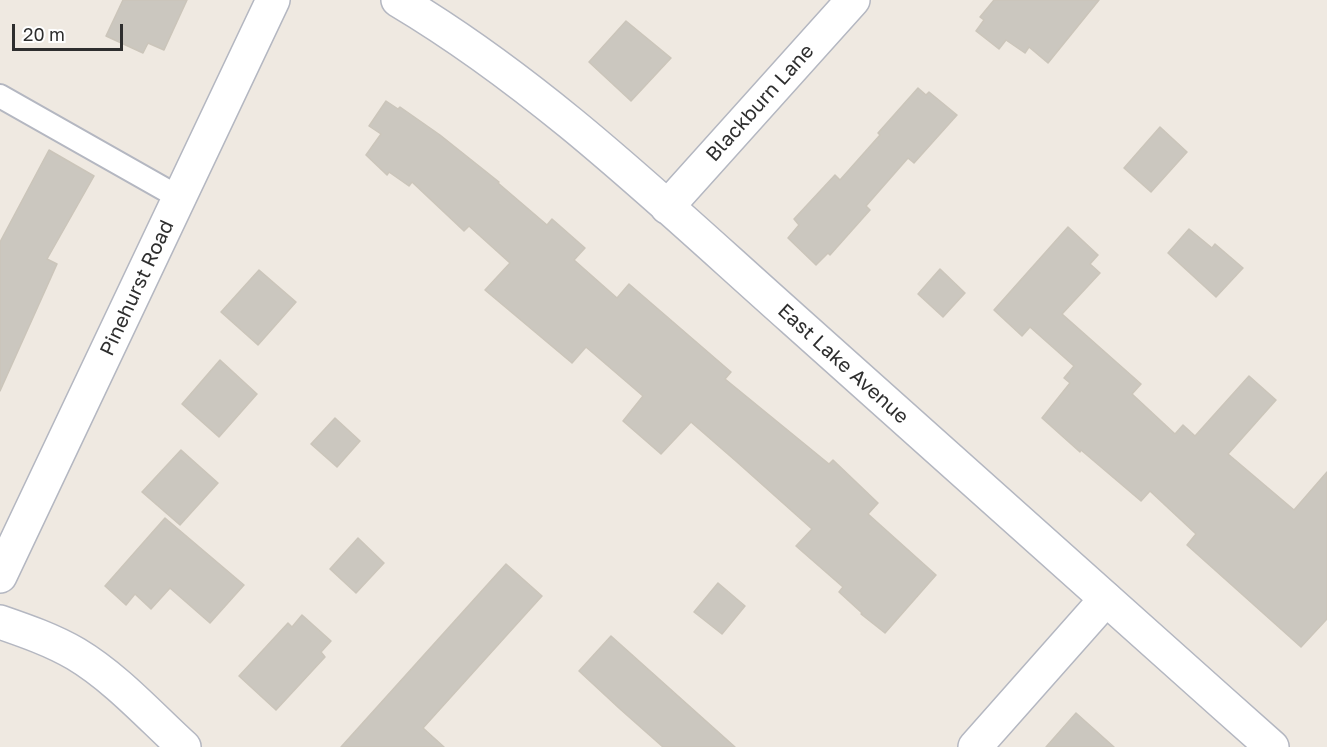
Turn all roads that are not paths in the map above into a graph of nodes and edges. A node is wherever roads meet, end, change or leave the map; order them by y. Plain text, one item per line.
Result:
1 (273, 0) edge
2 (398, 0) edge
3 (853, 0) edge
4 (0, 96) edge
5 (180, 198) junction
6 (667, 207) junction
7 (0, 576) edge
8 (1106, 599) junction
9 (0, 622) edge
10 (184, 747) edge
11 (975, 747) edge
12 (1272, 747) edge

1 - 5 street, Pinehurst Road
2 - 6 street, East Lake Avenue
3 - 6 street, Blackburn Lane
4 - 5 lane
5 - 7 street, Pinehurst Road
6 - 8 street, East Lake Avenue
8 - 11 street
8 - 12 street, East Lake Avenue
9 - 10 street

